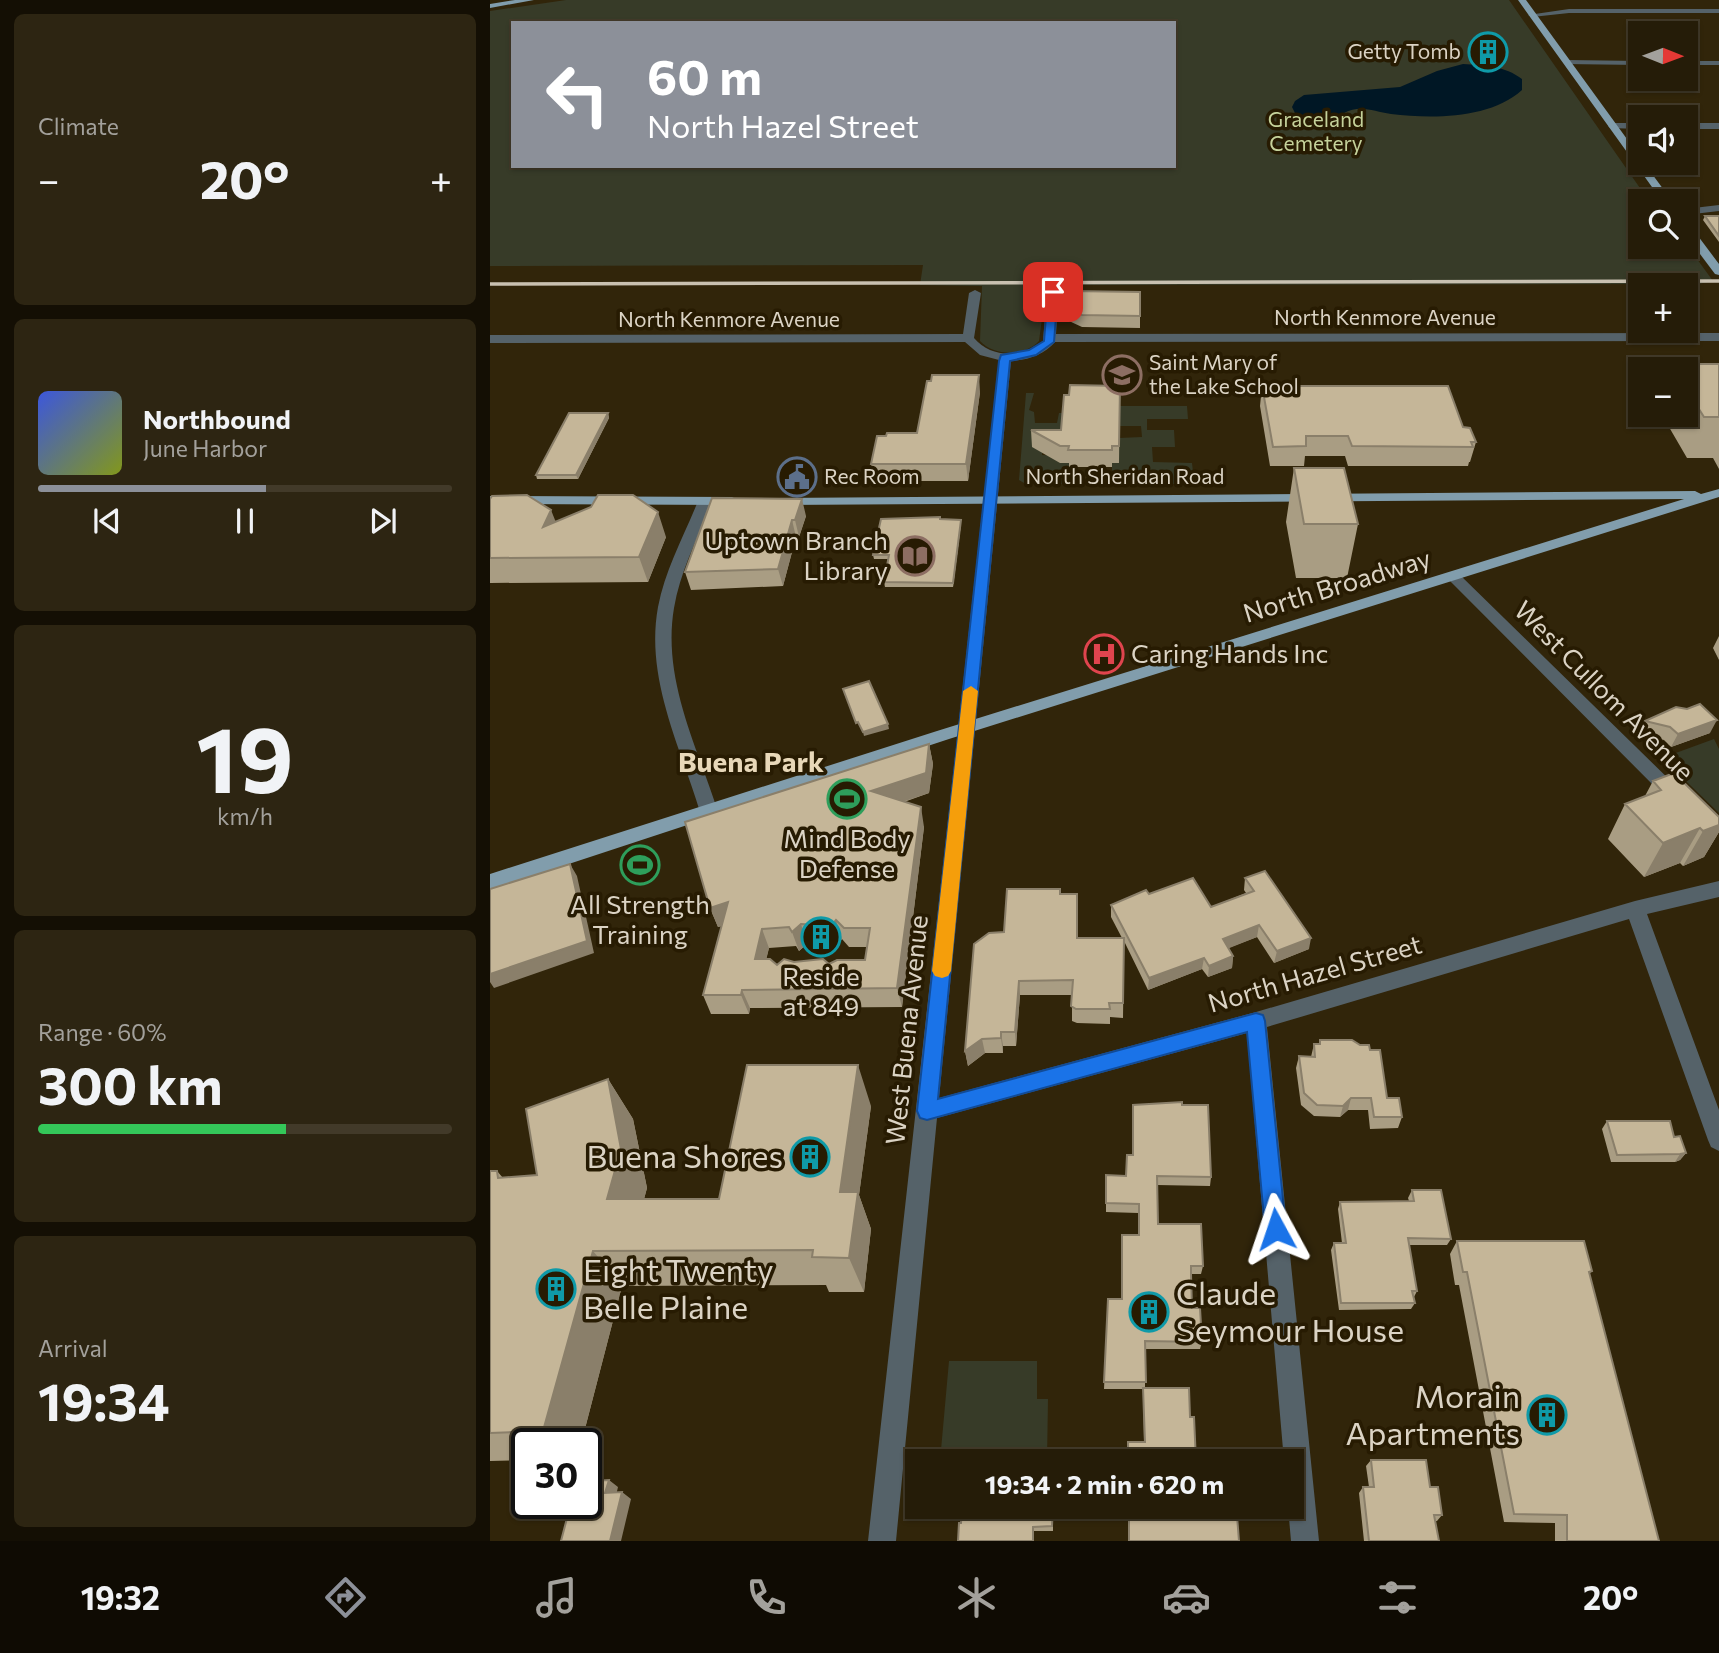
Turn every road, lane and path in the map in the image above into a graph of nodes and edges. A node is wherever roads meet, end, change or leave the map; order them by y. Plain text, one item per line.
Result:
1 (530, 0) edge
2 (1524, 3) edge
3 (490, 6) edge
4 (1569, 11) junction
5 (1719, 11) edge
6 (1532, 15) junction
7 (1567, 62) junction
8 (1628, 63) edge
9 (1698, 63) edge
10 (1719, 63) edge
11 (1613, 126) junction
12 (1628, 126) edge
13 (1698, 126) edge
14 (1719, 126) edge
15 (1658, 189) edge
16 (1719, 208) edge
17 (1698, 210) edge
18 (1698, 244) edge
19 (1719, 272) edge
20 (1053, 292) dead end
21 (975, 293) dead end
22 (1719, 337) edge
23 (968, 338) junction
24 (1050, 338) junction
25 (490, 339) edge
26 (1005, 357) junction
27 (1717, 494) edge
28 (991, 499) junction
29 (490, 500) edge
30 (771, 500) edge
31 (705, 501) junction
32 (745, 501) edge
33 (1455, 578) junction
34 (967, 728) junction
35 (1683, 803) edge
36 (709, 812) junction
37 (490, 882) edge
38 (1719, 889) edge
39 (1635, 909) junction
40 (1256, 1021) junction
41 (927, 1111) junction
42 (1719, 1140) edge
43 (882, 1541) edge
44 (1305, 1541) edge

1 - 3 main road
2 - 4 street
2 - 6 main road
4 - 5 street
4 - 6 street
6 - 7 main road
7 - 8 street
7 - 11 main road
9 - 10 street
11 - 12 street
11 - 15 main road
13 - 14 street
16 - 17 street
18 - 19 main road
20 - 24 street
21 - 23 street
22 - 24 street, North Kenmore Avenue
23 - 25 street, North Kenmore Avenue
23 - 26 street
24 - 26 street
26 - 28 street, West Buena Avenue
27 - 28 main road, North Sheridan Road
27 - 33 main road, North Broadway
28 - 30 main road, North Sheridan Road
28 - 34 street, West Buena Avenue
29 - 31 main road
31 - 32 main road
31 - 36 street
33 - 34 main road, North Broadway
33 - 35 street, West Cullom Avenue
34 - 36 main road, North Broadway
34 - 41 street, West Buena Avenue
36 - 37 main road, North Broadway
38 - 39 street, North Hazel Street
39 - 40 street, North Hazel Street
39 - 42 street
40 - 41 street, North Hazel Street
40 - 44 street
41 - 43 street, West Buena Avenue

